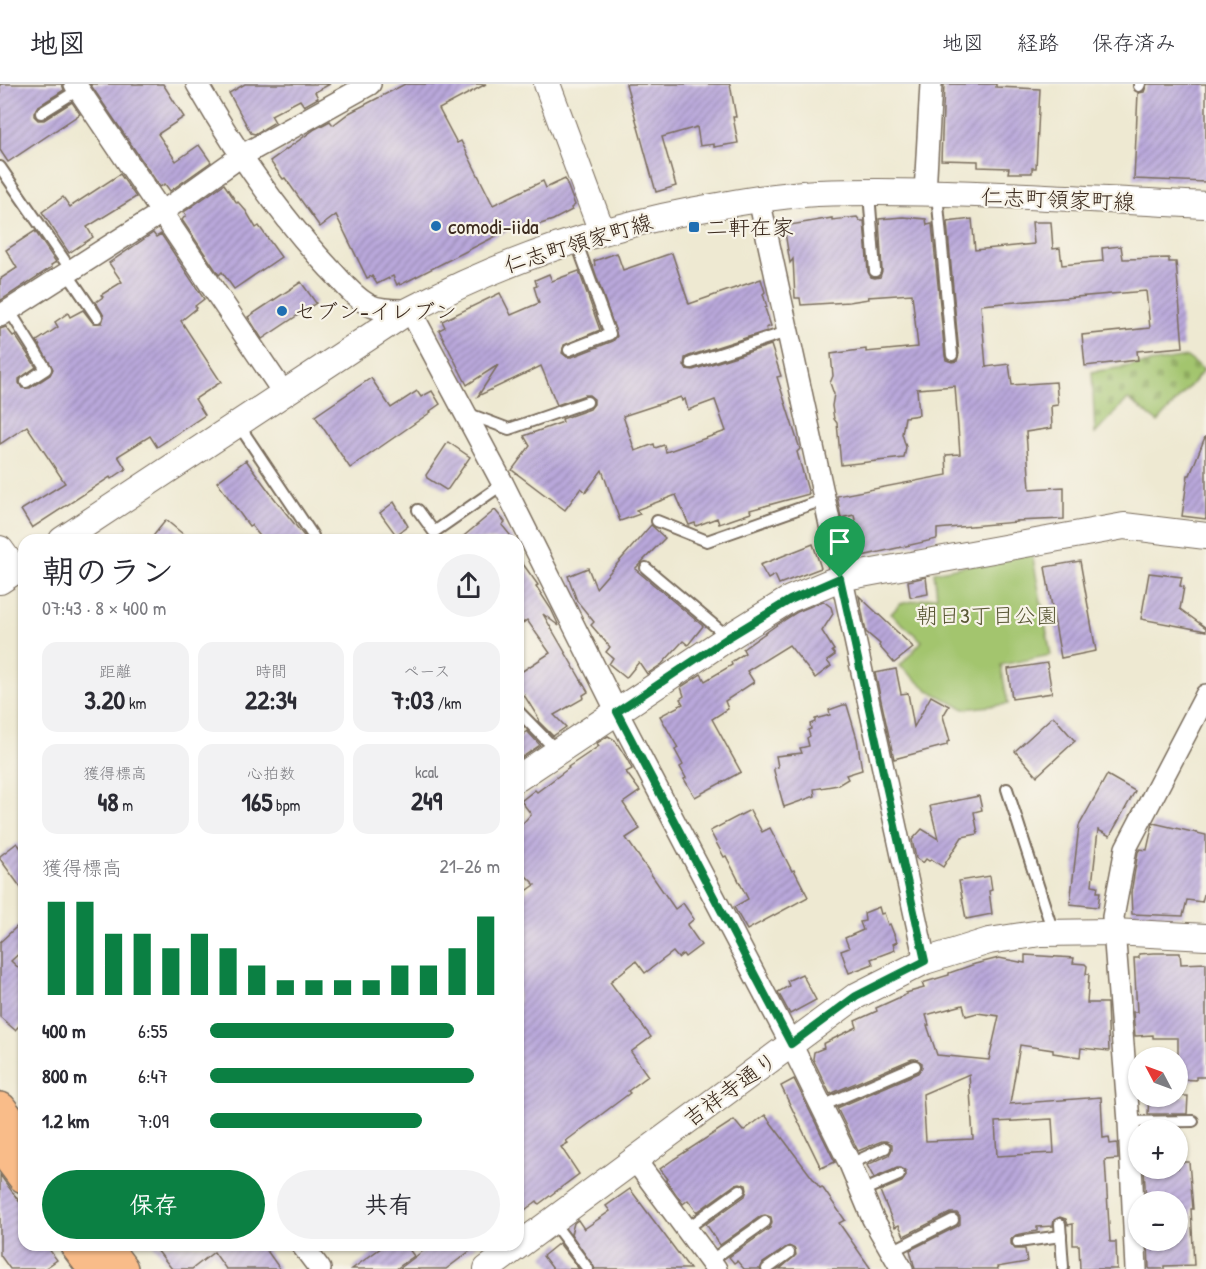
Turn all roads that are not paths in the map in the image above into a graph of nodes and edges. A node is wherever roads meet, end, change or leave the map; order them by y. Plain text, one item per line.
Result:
1 (197, 84) edge
2 (369, 84) edge
3 (547, 84) edge
4 (931, 84) edge
5 (76, 87) edge
6 (41, 113) dead end
7 (241, 156) junction
8 (0, 166) edge
9 (869, 193) junction
10 (931, 194) junction
11 (759, 199) junction
12 (1206, 205) edge
13 (161, 213) junction
14 (602, 232) junction
15 (576, 240) junction
16 (875, 271) dead end
17 (69, 272) junction
18 (410, 310) junction
19 (5, 313) edge
20 (97, 317) dead end
21 (788, 332) junction
22 (569, 351) dead end
23 (952, 355) dead end
24 (691, 363) dead end
25 (26, 382) dead end
26 (283, 392) junction
27 (587, 402) dead end
28 (465, 413) junction
29 (237, 423) junction
30 (503, 484) junction
31 (824, 500) junction
32 (418, 510) dead end
33 (657, 520) dead end
34 (71, 534) edge
35 (312, 534) edge
36 (1206, 536) edge
37 (0, 549) edge
38 (646, 568) dead end
39 (16, 575) edge
40 (840, 578) junction
41 (729, 637) junction
42 (1206, 695) edge
43 (617, 712) junction
44 (524, 717) edge
45 (557, 751) junction
46 (524, 774) edge
47 (1007, 789) dead end
48 (1053, 932) junction
49 (1114, 932) junction
50 (1206, 937) edge
51 (925, 961) junction
52 (791, 1044) junction
53 (915, 1066) dead end
54 (822, 1106) junction
55 (1129, 1119) edge
56 (1188, 1121) edge
57 (1193, 1121) dead end
58 (10, 1128) edge
59 (885, 1148) dead end
60 (18, 1155) edge
61 (635, 1160) junction
62 (850, 1164) junction
63 (899, 1175) dead end
64 (1132, 1179) edge
65 (740, 1190) dead end
66 (862, 1191) junction
67 (953, 1220) dead end
68 (552, 1221) junction
69 (765, 1222) dead end
70 (1060, 1224) dead end
71 (686, 1229) junction
72 (1061, 1236) junction
73 (524, 1240) edge
74 (1018, 1242) dead end
75 (82, 1251) edge
76 (108, 1251) edge
77 (306, 1251) edge
78 (509, 1251) edge
79 (789, 1253) dead end
80 (897, 1260) edge
81 (713, 1265) edge
82 (1060, 1268) edge
83 (95, 1269) edge
84 (121, 1269) edge
85 (320, 1269) edge
86 (487, 1269) edge
87 (588, 1269) edge
88 (767, 1269) edge
89 (1136, 1269) edge

1 - 7 street
2 - 7 street
3 - 14 street
4 - 10 street
5 - 6 lane
5 - 13 street
7 - 13 street
7 - 18 street
8 - 17 lane
9 - 10 street, 仁志町領家町線
9 - 11 street, 仁志町領家町線
9 - 16 lane
10 - 12 street, 仁志町領家町線
10 - 23 lane
11 - 14 street, 仁志町領家町線
11 - 21 street
13 - 17 street
13 - 26 street
14 - 15 street, 仁志町領家町線
15 - 18 street, 仁志町領家町線
15 - 22 lane
17 - 19 street
17 - 20 lane
18 - 26 street, 仁志町領家町線
18 - 28 street
19 - 25 lane
21 - 24 lane
21 - 31 street
26 - 29 street, 仁志町領家町線
27 - 28 lane
28 - 30 street
29 - 34 street, 仁志町領家町線
29 - 35 lane
30 - 32 lane
30 - 43 street
31 - 33 lane
31 - 40 street
36 - 40 street
37 - 39 street
38 - 41 lane
40 - 41 street
40 - 51 street
41 - 43 street
42 - 49 street
43 - 45 street
43 - 52 street
44 - 45 lane
45 - 46 street
47 - 48 lane
48 - 49 street, 吉祥寺通り
48 - 51 street, 吉祥寺通り
49 - 50 street, 吉祥寺通り
49 - 55 street
51 - 52 street, 吉祥寺通り
52 - 54 street
52 - 61 street, 吉祥寺通り
53 - 54 lane
54 - 62 street
56 - 57 lane
58 - 60 highway
59 - 62 lane
61 - 68 street, 吉祥寺通り
61 - 71 street
62 - 66 street
63 - 66 lane
64 - 89 street
65 - 71 lane
66 - 80 street
67 - 80 lane
68 - 73 street, 吉祥寺通り
68 - 87 lane
69 - 81 lane
70 - 72 lane
71 - 81 street
72 - 74 lane
72 - 82 lane
75 - 83 highway
76 - 84 highway
77 - 85 street
78 - 86 street, 吉祥寺通り
79 - 88 lane

